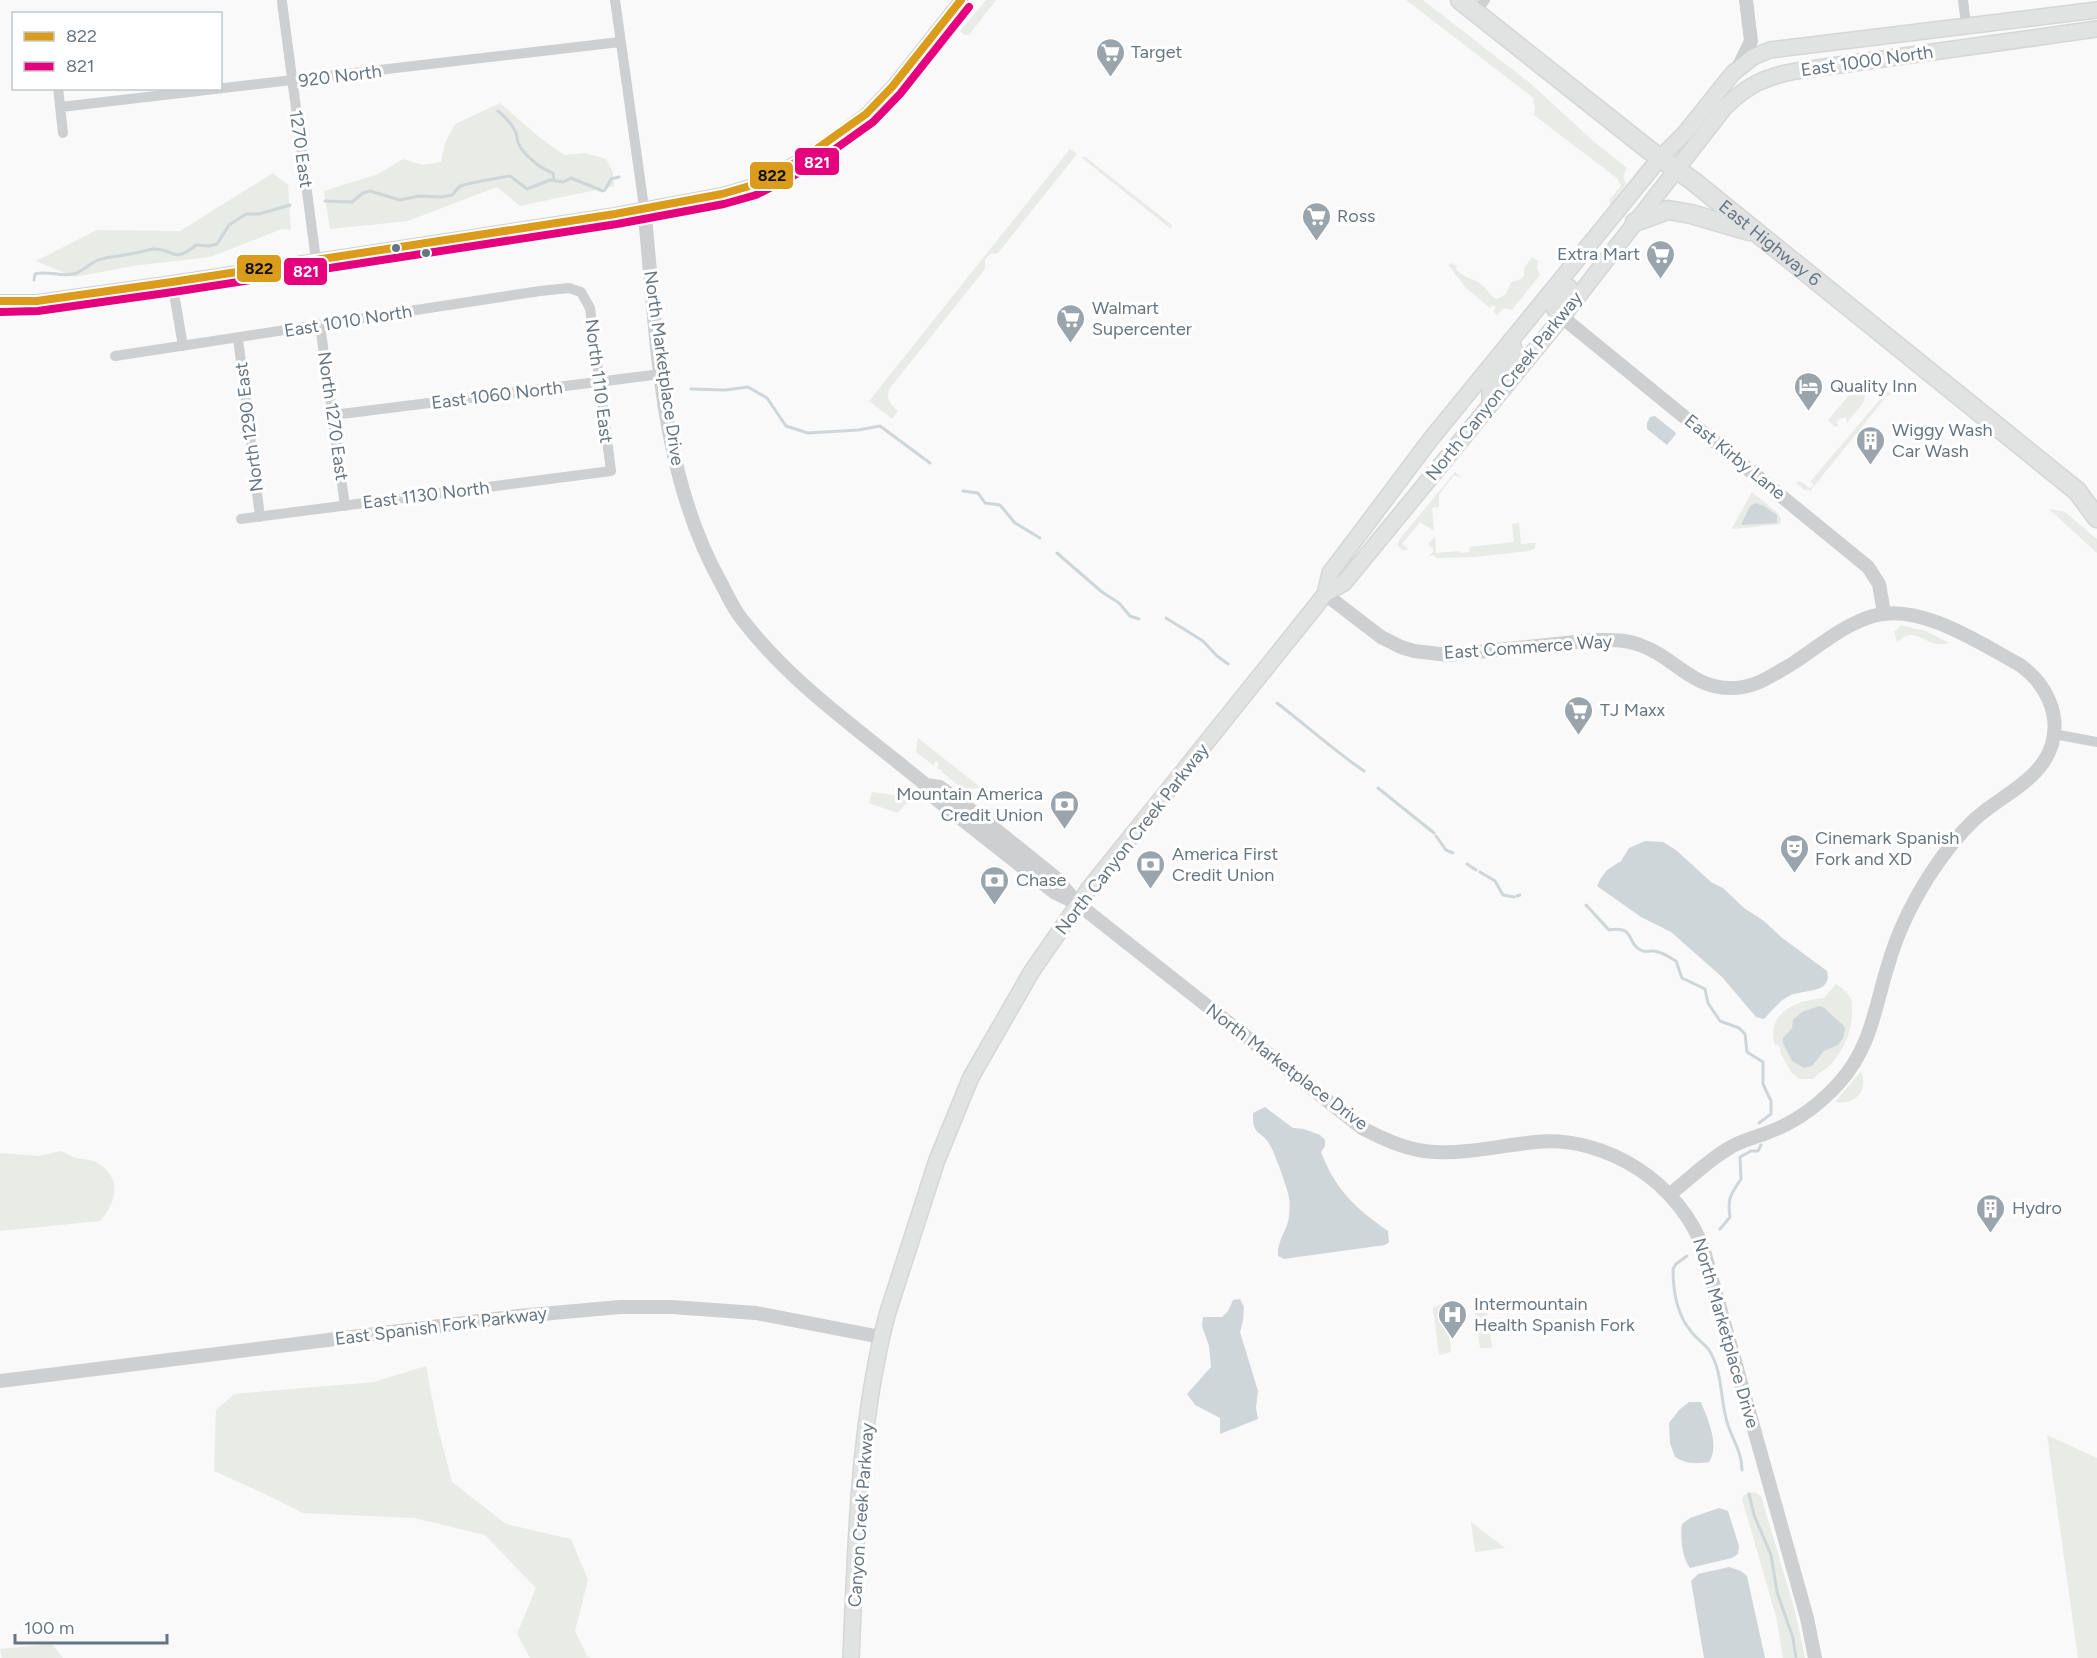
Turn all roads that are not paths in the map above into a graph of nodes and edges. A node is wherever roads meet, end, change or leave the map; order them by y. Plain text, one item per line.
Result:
1 (615, 0) edge
2 (961, 0) edge
3 (1460, 0) edge
4 (1746, 0) edge
5 (1963, 0) edge
6 (282, 3) dead end
7 (1480, 6) edge
8 (2097, 10) edge
9 (2049, 16) junction
10 (1966, 25) junction
11 (2097, 29) edge
12 (1751, 41) junction
13 (620, 42) junction
14 (1971, 46) junction
15 (1770, 50) junction
16 (1886, 59) junction
17 (1738, 68) junction
18 (292, 81) junction
19 (222, 89) edge
20 (58, 90) edge
21 (212, 90) edge
22 (61, 107) junction
23 (63, 133) dead end
24 (1660, 158) junction
25 (1678, 171) junction
26 (644, 207) junction
27 (1635, 222) junction
28 (1756, 233) junction
29 (1585, 252) junction
30 (316, 260) junction
31 (172, 282) junction
32 (581, 292) joint
33 (0, 301) edge
34 (1562, 317) junction
35 (320, 326) junction
36 (238, 338) junction
37 (1511, 340) junction
38 (183, 346) junction
39 (115, 356) dead end
40 (661, 374) junction
41 (599, 381) junction
42 (1490, 404) junction
43 (333, 416) junction
44 (611, 471) joint
45 (2078, 491) junction
46 (2097, 498) edge
47 (345, 506) junction
48 (260, 517) junction
49 (2097, 518) edge
50 (241, 519) dead end
51 (1325, 594) junction
52 (1884, 613) junction
53 (2054, 734) junction
54 (2097, 742) edge
55 (926, 785) junction
56 (1078, 904) junction
57 (1670, 1194) junction
58 (881, 1337) junction
59 (0, 1381) edge
60 (851, 1658) edge
61 (1815, 1658) edge

1 - 13 street, North Marketplace Drive
2 - 26 street
3 - 7 highway, East Highway 6
4 - 12 street
5 - 10 street
6 - 18 street, 1270 East
7 - 24 highway, East Highway 6
8 - 9 main road, East 1000 North
9 - 10 main road, East 1000 North
9 - 14 main road
10 - 15 main road, East 1000 North
10 - 16 main road
11 - 14 main road, East 1000 North
12 - 15 street
12 - 17 street
13 - 18 street, 920 North
13 - 26 street, North Marketplace Drive
14 - 16 main road, East 1000 North
15 - 17 main road, East 1000 North
16 - 25 main road, East 1000 North
17 - 24 main road, East 1000 North
18 - 19 street, 920 North
18 - 30 street, 1270 East
20 - 22 street
21 - 22 street, 920 North
22 - 23 street
24 - 25 highway, East Highway 6
24 - 29 main road, North Canyon Creek Parkway
25 - 27 main road, North Canyon Creek Parkway
25 - 28 highway, East Highway 6
26 - 30 street
26 - 40 street, North Marketplace Drive
27 - 28 highway
27 - 34 main road, North Canyon Creek Parkway
28 - 45 highway, East Highway 6
29 - 34 main road
29 - 37 main road, North Canyon Creek Parkway
30 - 31 street
31 - 33 street
31 - 38 street
32 - 35 street, East 1010 North
32 - 41 street, North 1110 East
34 - 42 main road, North Canyon Creek Parkway
34 - 52 street, East Kirby Lane
35 - 36 street, East 1010 North
35 - 43 street, North 1270 East
36 - 38 street, East 1010 North
36 - 48 street, North 1290 East
37 - 42 main road
37 - 51 main road, North Canyon Creek Parkway
38 - 39 street, East 1010 North
40 - 41 street, East 1060 North
40 - 55 street, North Marketplace Drive
41 - 43 street, East 1060 North
41 - 44 street, North 1110 East
42 - 51 main road, North Canyon Creek Parkway
43 - 47 street, North 1270 East
44 - 47 street, East 1130 North
45 - 46 highway, East Highway 6
45 - 49 highway, East Highway 6
47 - 48 street, East 1130 North
48 - 50 street, East 1130 North
51 - 52 street, East Commerce Way
51 - 56 main road, North Canyon Creek Parkway
52 - 53 street, East Commerce Way
53 - 54 street
53 - 57 street
55 - 56 street, North Marketplace Drive
55 - 56 street, North Marketplace Drive
56 - 57 street, North Marketplace Drive
56 - 58 main road, North Canyon Creek Parkway
57 - 61 street, North Marketplace Drive
58 - 59 street, East Spanish Fork Parkway
58 - 60 main road, Canyon Creek Parkway

